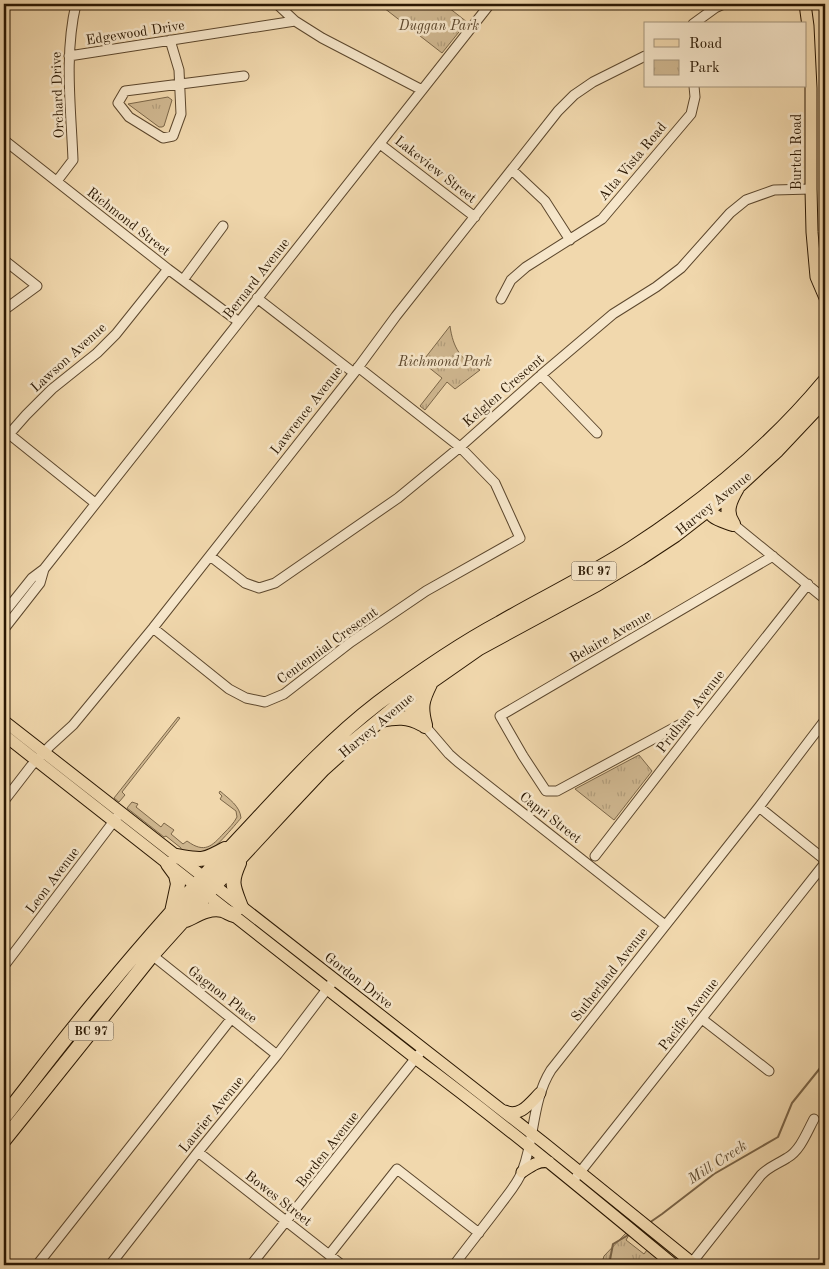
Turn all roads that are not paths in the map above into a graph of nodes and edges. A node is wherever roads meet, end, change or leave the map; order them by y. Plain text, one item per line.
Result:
1 (76, 4) edge
2 (277, 4) edge
3 (490, 4) edge
4 (724, 4) edge
5 (804, 4) edge
6 (295, 21) junction
7 (696, 22) edge
8 (170, 40) junction
9 (69, 56) junction
10 (644, 56) edge
11 (244, 76) dead end
12 (180, 85) junction
13 (694, 88) edge
14 (422, 90) junction
15 (4, 140) edge
16 (380, 144) junction
17 (512, 170) junction
18 (57, 181) junction
19 (811, 189) junction
20 (475, 217) junction
21 (223, 226) dead end
22 (570, 240) junction
23 (4, 260) edge
24 (168, 269) junction
25 (183, 280) junction
26 (257, 298) junction
27 (825, 298) edge
28 (501, 299) dead end
29 (4, 310) edge
30 (238, 322) junction
31 (356, 370) junction
32 (541, 375) junction
33 (825, 381) edge
34 (825, 399) edge
35 (597, 433) dead end
36 (6, 437) edge
37 (460, 447) junction
38 (738, 486) junction
39 (710, 492) junction
40 (95, 503) junction
41 (708, 510) junction
42 (733, 524) junction
43 (210, 556) junction
44 (773, 556) junction
45 (44, 569) junction
46 (808, 584) junction
47 (825, 599) edge
48 (4, 613) edge
49 (153, 628) junction
50 (4, 629) edge
51 (410, 680) junction
52 (432, 680) junction
53 (406, 699) junction
54 (380, 720) junction
55 (825, 720) edge
56 (4, 721) edge
57 (698, 723) junction
58 (425, 726) junction
59 (4, 735) edge
60 (40, 757) junction
61 (4, 801) edge
62 (759, 807) junction
63 (121, 811) junction
64 (114, 822) junction
65 (239, 849) junction
66 (595, 856) dead end
67 (172, 860) junction
68 (825, 861) edge
69 (205, 886) junction
70 (237, 911) junction
71 (176, 918) junction
72 (665, 925) junction
73 (152, 955) junction
74 (4, 966) edge
75 (331, 984) junction
76 (231, 1019) junction
77 (702, 1019) junction
78 (423, 1049) junction
79 (277, 1055) junction
80 (415, 1058) junction
81 (769, 1071) dead end
82 (540, 1093) junction
83 (499, 1108) junction
84 (4, 1117) edge
85 (814, 1120) dead end
86 (531, 1133) junction
87 (4, 1140) edge
88 (529, 1147) junction
89 (198, 1152) junction
90 (549, 1162) junction
91 (522, 1172) junction
92 (580, 1172) junction
93 (572, 1182) junction
94 (286, 1222) junction
95 (638, 1227) junction
96 (479, 1233) junction
97 (328, 1255) junction
98 (692, 1264) edge
99 (37, 1265) edge
100 (110, 1265) edge
101 (251, 1265) edge
102 (342, 1265) edge
103 (454, 1265) edge
104 (674, 1265) edge

1 - 9 street, Orchard Drive
2 - 6 street
3 - 14 street, Bernard Avenue
4 - 7 street
5 - 19 main road, Burtch Road
6 - 8 street, Edgewood Drive
6 - 14 street
8 - 9 street, Edgewood Drive
8 - 12 street
9 - 18 street, Orchard Drive
10 - 17 street, Lawrence Avenue
11 - 12 street
12 - 12 street
13 - 22 street, Alta Vista Road
14 - 16 street, Bernard Avenue
15 - 18 street, Richmond Street
16 - 20 street, Lakeview Street
16 - 26 street, Bernard Avenue
17 - 20 street, Lawrence Avenue
17 - 22 street
18 - 24 street, Richmond Street
19 - 27 main road, Burtch Road
19 - 32 street, Kelglen Crescent
20 - 31 street, Lawrence Avenue
21 - 25 street
22 - 28 street, Alta Vista Road
23 - 29 street
24 - 25 street, Richmond Street
24 - 36 street, Lawson Avenue
25 - 30 street, Richmond Street
26 - 30 street, Bernard Avenue
26 - 31 street
30 - 40 street, Bernard Avenue
31 - 37 street
31 - 43 street, Lawrence Avenue
32 - 35 street
32 - 37 street, Kelglen Crescent
33 - 39 highway, Harvey Avenue / BC 97
34 - 38 highway, Harvey Avenue / BC 97
36 - 40 street
37 - 43 street, Kelglen Crescent
37 - 49 street, Centennial Crescent
38 - 41 highway, Harvey Avenue / BC 97
38 - 42 highway
39 - 41 highway
39 - 51 highway, Harvey Avenue / BC 97
40 - 45 street, Bernard Avenue
41 - 42 highway
41 - 52 highway, Harvey Avenue / BC 97
42 - 44 street
43 - 49 street, Lawrence Avenue
44 - 46 street
44 - 57 street, Belaire Avenue
45 - 48 street, Bernard Avenue
45 - 50 street, Bernard Avenue
46 - 47 street
46 - 57 street, Pridham Avenue
49 - 60 street, Lawrence Avenue
51 - 53 highway
51 - 65 highway, Harvey Avenue / BC 97
52 - 53 highway, Harvey Avenue / BC 97
52 - 58 highway
53 - 54 highway, Harvey Avenue / BC 97
53 - 58 highway
54 - 58 highway
54 - 65 highway, Harvey Avenue / BC 97
55 - 62 street, Sutherland Avenue
56 - 60 main road, Gordon Drive
57 - 66 street, Pridham Avenue
58 - 72 street, Capri Street
59 - 60 main road, Gordon Drive
60 - 61 street, Lawrence Avenue
60 - 63 main road, Gordon Drive
60 - 64 main road, Gordon Drive
62 - 68 street
62 - 72 street, Sutherland Avenue
63 - 64 street, Leon Avenue
63 - 67 main road, Gordon Drive
64 - 67 main road, Gordon Drive
64 - 74 street, Leon Avenue
65 - 67 highway
65 - 69 highway, Harvey Avenue / BC 97
65 - 70 highway
67 - 69 main road, Gordon Drive
67 - 71 highway
68 - 77 street, Pacific Avenue
69 - 70 main road, Gordon Drive
69 - 71 highway, Harvey Avenue / BC 97
70 - 71 highway
70 - 75 main road, Gordon Drive
71 - 73 highway, Harvey Avenue / BC 97
71 - 84 highway, Harvey Avenue / BC 97
72 - 82 street, Sutherland Avenue
73 - 76 street, Gagnon Place
73 - 87 highway, Harvey Avenue / BC 97
75 - 78 main road, Gordon Drive
75 - 79 street, Laurier Avenue
75 - 80 main road, Gordon Drive
76 - 79 street, Gagnon Place
76 - 99 street
77 - 81 street
77 - 92 street, Pacific Avenue
78 - 80 street, Borden Avenue
78 - 83 main road, Gordon Drive
79 - 89 street, Laurier Avenue
80 - 88 main road, Gordon Drive
80 - 94 street, Borden Avenue
82 - 83 main road
82 - 86 street, Sutherland Avenue
83 - 86 main road, Gordon Drive
85 - 98 street
86 - 88 street, Sutherland Avenue
86 - 92 main road, Gordon Drive
88 - 90 main road, Gordon Drive
88 - 91 street, Sutherland Avenue
89 - 94 street, Bowes Street
89 - 100 street, Laurier Avenue
90 - 91 main road
90 - 93 main road, Gordon Drive
91 - 96 street, Sutherland Avenue
92 - 93 street, Pacific Avenue
92 - 95 main road, Gordon Drive
93 - 95 main road, Gordon Drive
94 - 97 street, Bowes Street
94 - 101 street, Borden Avenue
95 - 98 main road, Gordon Drive
95 - 104 main road, Gordon Drive
96 - 97 street
96 - 103 street, Sutherland Avenue
97 - 102 street, Bowes Street

